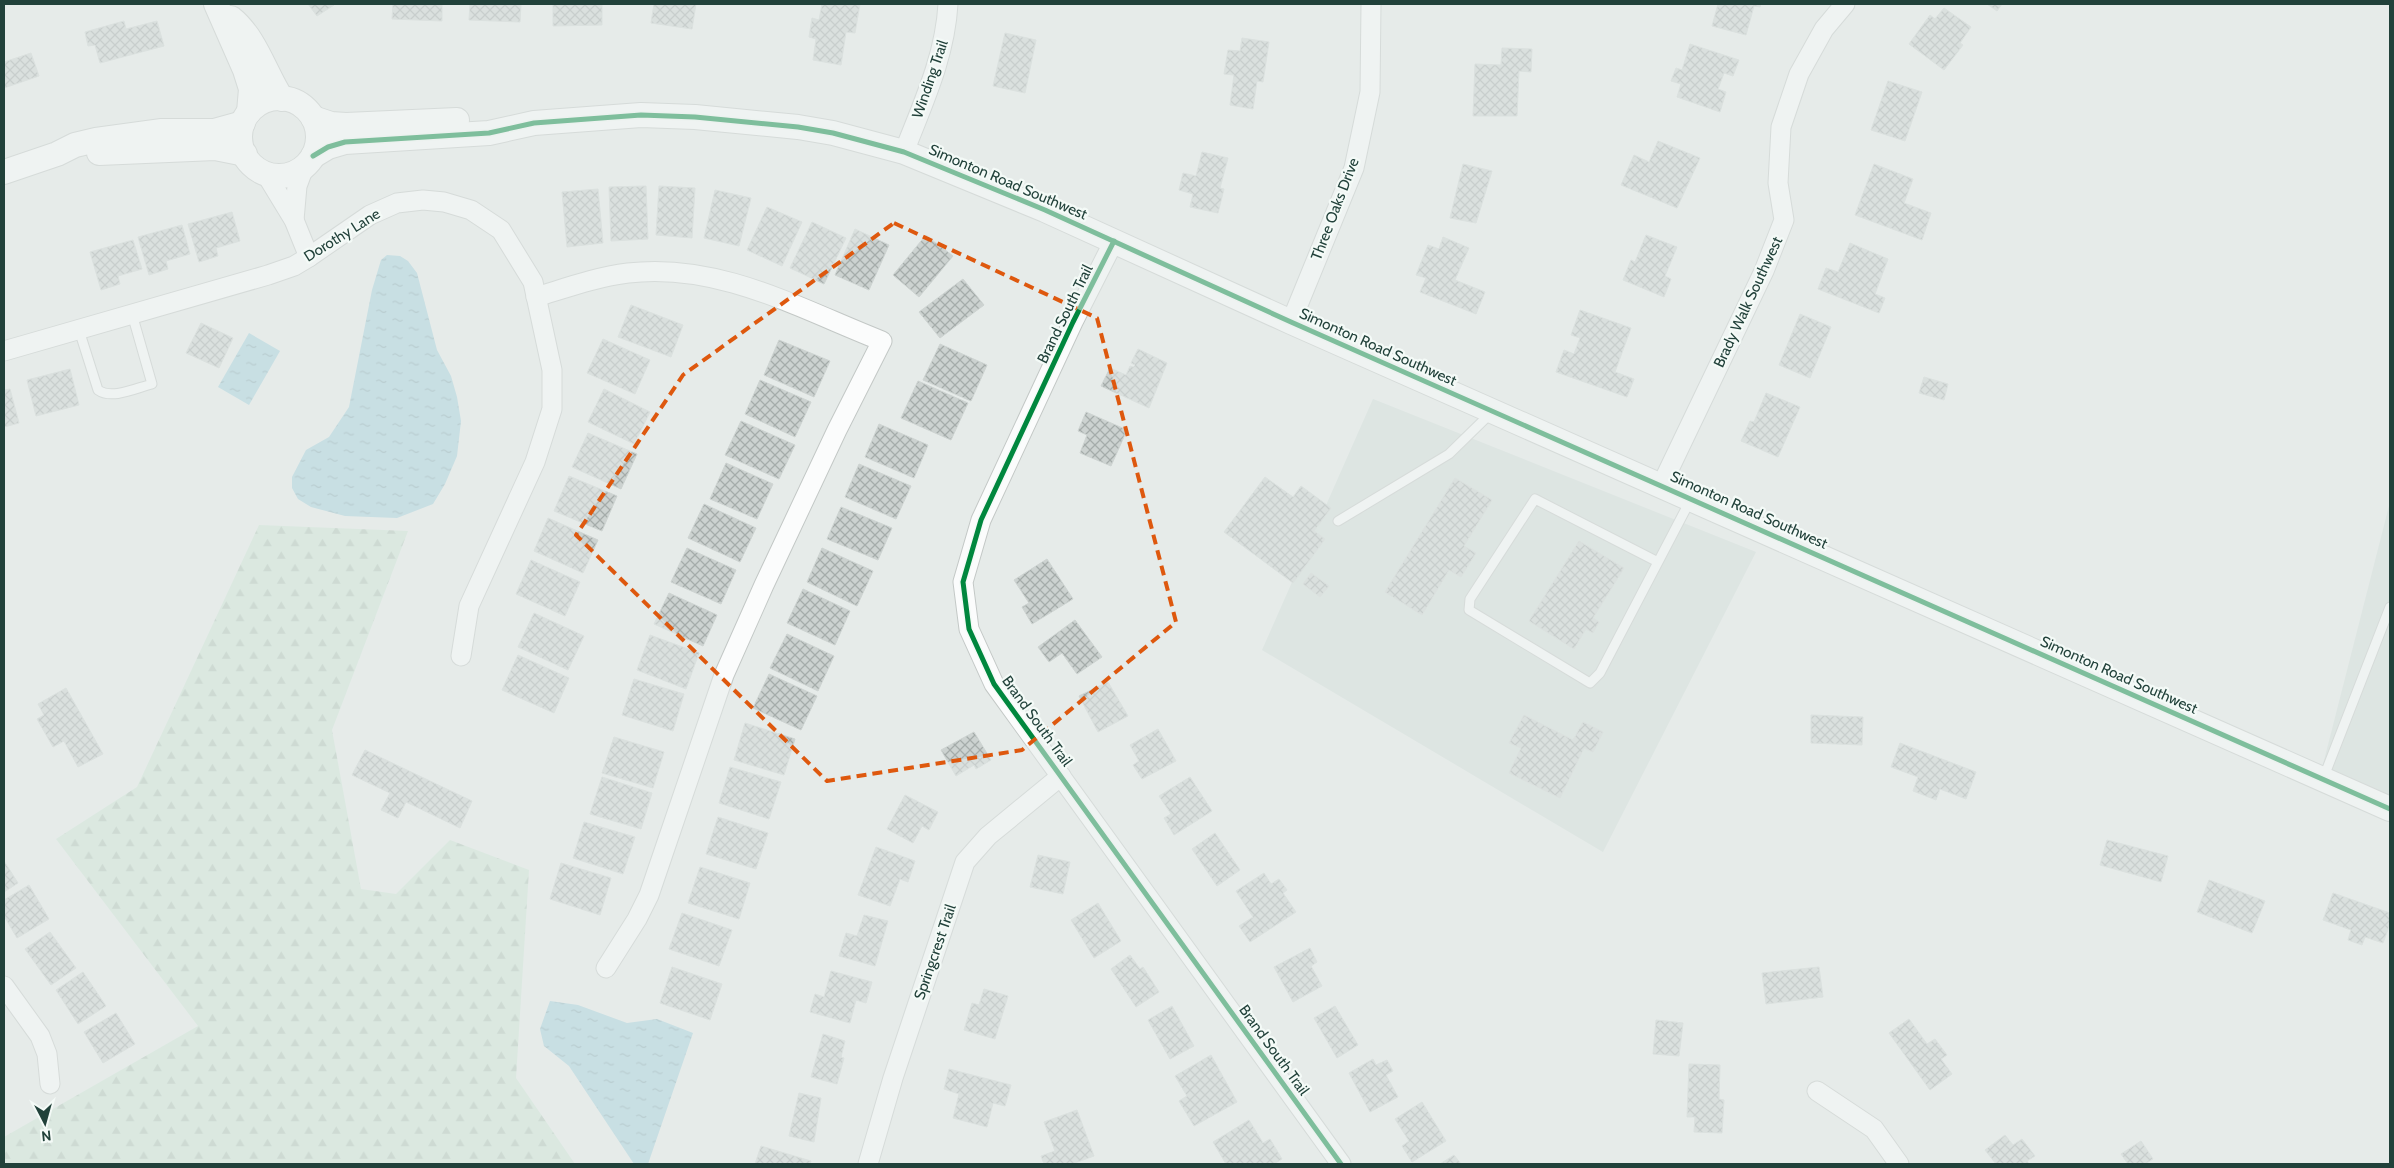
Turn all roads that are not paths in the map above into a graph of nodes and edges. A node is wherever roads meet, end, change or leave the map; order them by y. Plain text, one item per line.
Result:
1 (948, 4) edge
2 (1371, 4) edge
3 (1845, 4) edge
4 (218, 7) edge
5 (282, 98) junction
6 (246, 117) junction
7 (313, 118) junction
8 (534, 123) junction
9 (904, 152) junction
10 (57, 154) junction
11 (245, 154) junction
12 (308, 162) junction
13 (4, 172) edge
14 (266, 174) junction
15 (294, 220) junction
16 (1114, 241) junction
17 (309, 256) junction
18 (536, 297) junction
19 (132, 314) junction
20 (1291, 322) junction
21 (79, 330) junction
22 (4, 351) edge
23 (1493, 411) junction
24 (1661, 486) junction
25 (1691, 499) junction
26 (1338, 521) dead end
27 (1658, 562) junction
28 (2390, 607) edge
29 (461, 656) dead end
30 (1061, 776) junction
31 (2323, 779) junction
32 (2390, 809) edge
33 (606, 968) dead end
34 (4, 986) edge
35 (50, 1084) dead end
36 (1817, 1091) dead end
37 (868, 1164) edge
38 (1341, 1164) edge
39 (1899, 1164) edge

1 - 9 street, Winding Trail
2 - 20 street, Three Oaks Drive
3 - 24 street, Brady Walk Southwest
4 - 5 street
4 - 6 street
5 - 6 street
5 - 7 street
6 - 10 street
6 - 11 street
7 - 8 street, Simonton Road Southwest
7 - 12 street
8 - 9 street, Simonton Road Southwest
8 - 12 street, Simonton Road Southwest
9 - 16 street, Simonton Road Southwest
10 - 11 street
10 - 13 street
11 - 14 street
12 - 14 street
12 - 15 street
14 - 15 street
15 - 17 street
16 - 20 street, Simonton Road Southwest
16 - 30 street, Brand South Trail
17 - 18 street, Dorothy Lane
17 - 19 street, Dorothy Lane
18 - 29 street, Dorothy Lane
18 - 33 street
19 - 21 street, Dorothy Lane
19 - 21 lane
20 - 23 street, Simonton Road Southwest
21 - 22 street, Dorothy Lane
23 - 24 street, Simonton Road Southwest
23 - 26 lane
24 - 25 street, Simonton Road Southwest
25 - 27 lane
25 - 31 street, Simonton Road Southwest
27 - 27 lane
28 - 31 lane
30 - 37 street, Springcrest Trail
30 - 38 street, Brand South Trail
31 - 32 street, Simonton Road Southwest
34 - 35 street
36 - 39 street

